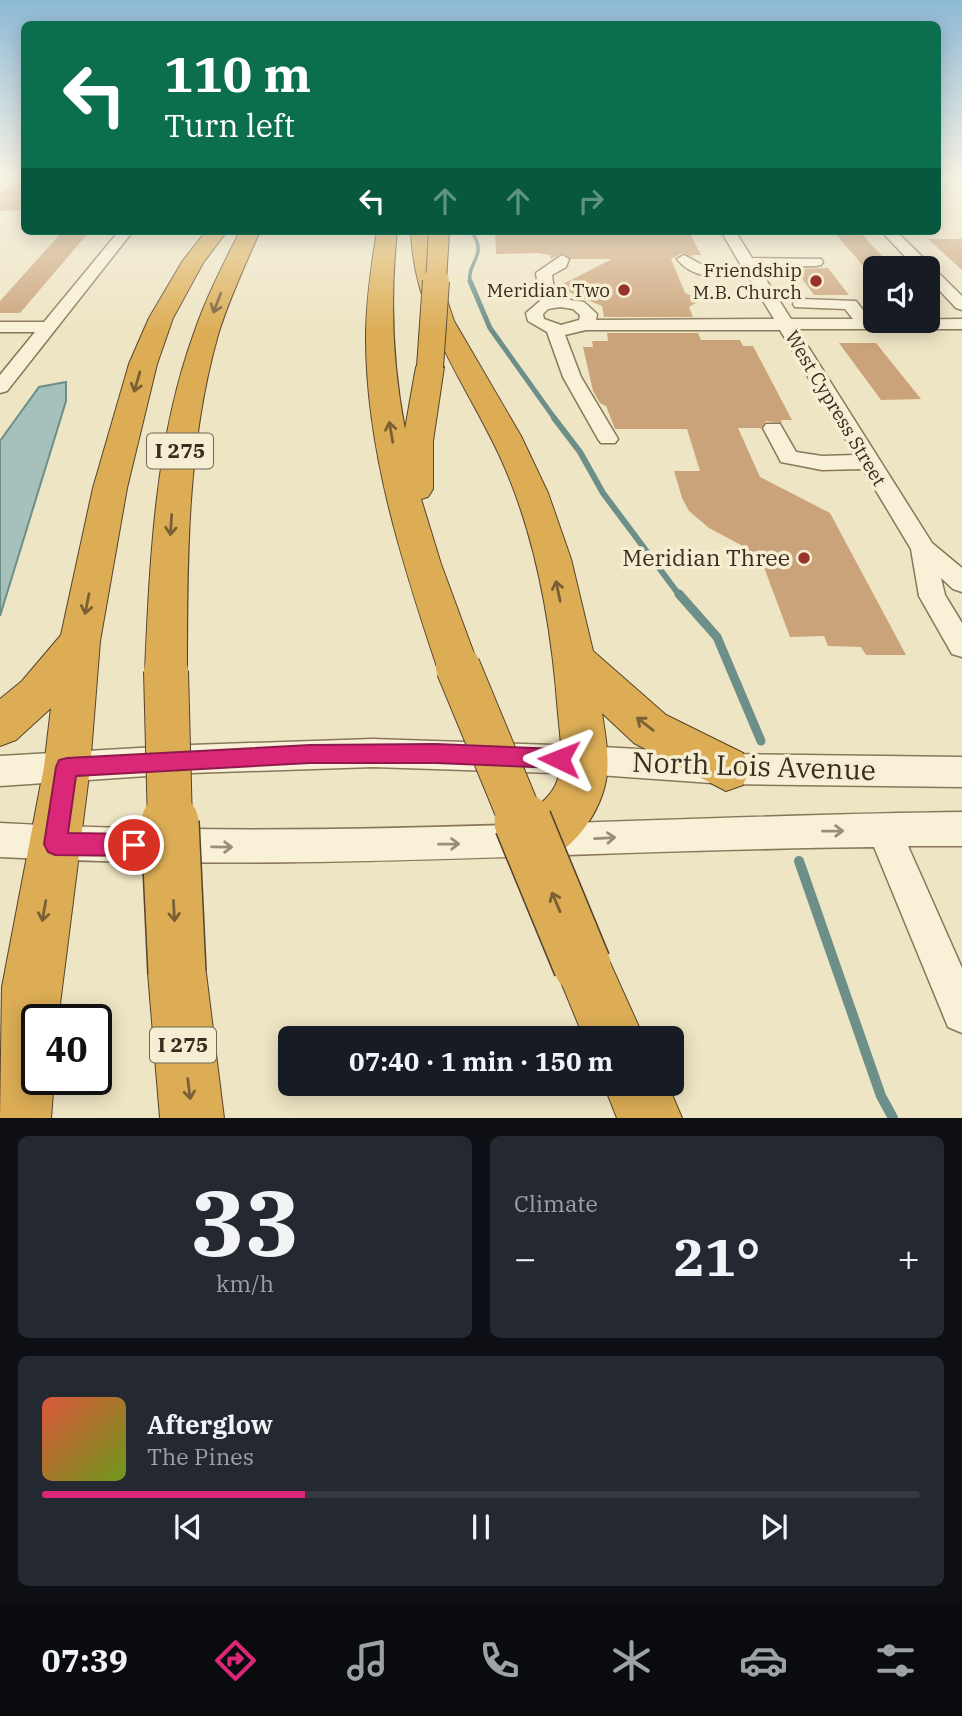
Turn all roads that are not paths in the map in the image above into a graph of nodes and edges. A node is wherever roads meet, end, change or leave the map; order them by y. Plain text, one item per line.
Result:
1 (123, 235) edge
2 (214, 235) edge
3 (248, 235) edge
4 (386, 235) edge
5 (421, 235) edge
6 (439, 235) edge
7 (730, 235) edge
8 (892, 235) edge
9 (913, 256) edge
10 (562, 259) dead end
11 (684, 259) dead end
12 (816, 262) dead end
13 (750, 267) junction
14 (940, 283) edge
15 (548, 304) junction
16 (802, 304) dead end
17 (962, 304) edge
18 (863, 321) edge
19 (940, 324) edge
20 (962, 324) edge
21 (786, 325) junction
22 (863, 325) edge
23 (0, 327) edge
24 (48, 327) junction
25 (554, 329) junction
26 (595, 330) junction
27 (0, 387) edge
28 (773, 428) dead end
29 (608, 439) dead end
30 (868, 462) junction
31 (417, 546) junction
32 (923, 549) junction
33 (962, 582) edge
34 (80, 641) junction
35 (962, 646) edge
36 (572, 658) junction
37 (0, 726) edge
38 (584, 760) junction
39 (67, 767) junction
40 (726, 769) junction
41 (0, 771) edge
42 (962, 772) edge
43 (884, 830) junction
44 (962, 830) edge
45 (0, 840) edge
46 (537, 841) junction
47 (55, 844) junction
48 (582, 965) joint
49 (962, 1013) edge
50 (609, 1026) edge
51 (640, 1096) edge
52 (19, 1118) edge
53 (192, 1118) edge
54 (650, 1118) edge

1 - 24 street
2 -> 34 highway
3 -> 53 highway, I 275, bridge
31 -> 4 highway
36 -> 5 highway
6 - 31 highway, bridge
7 - 13 street, West Cypress Street
8 - 9 street
10 - 15 street
11 - 13 street
12 - 13 street
13 - 21 street, West Cypress Street
14 - 17 street
15 - 25 street
15 - 26 street
16 - 18 street
19 - 20 street
21 - 22 street
21 - 26 street
21 - 30 street, West Cypress Street
23 - 24 street
24 - 27 street
25 - 26 street
25 - 29 street
28 - 30 street
30 - 32 street, West Cypress Street
48 -> 31 highway, bridge
32 - 33 street, West Cypress Street
32 - 35 street, West Cypress Street
34 - 37 highway
34 - 39 highway
36 - 38 highway
40 -> 36 highway
38 - 39 street, North Lois Avenue
38 - 40 street, North Lois Avenue
38 - 46 highway
39 - 41 street, North Lois Avenue
39 - 47 highway
40 - 42 street, North Lois Avenue
43 - 44 street
46 -> 43 street
43 - 49 street
45 - 47 street
47 -> 46 street
47 -> 52 highway
48 - 50 highway
51 - 54 highway

